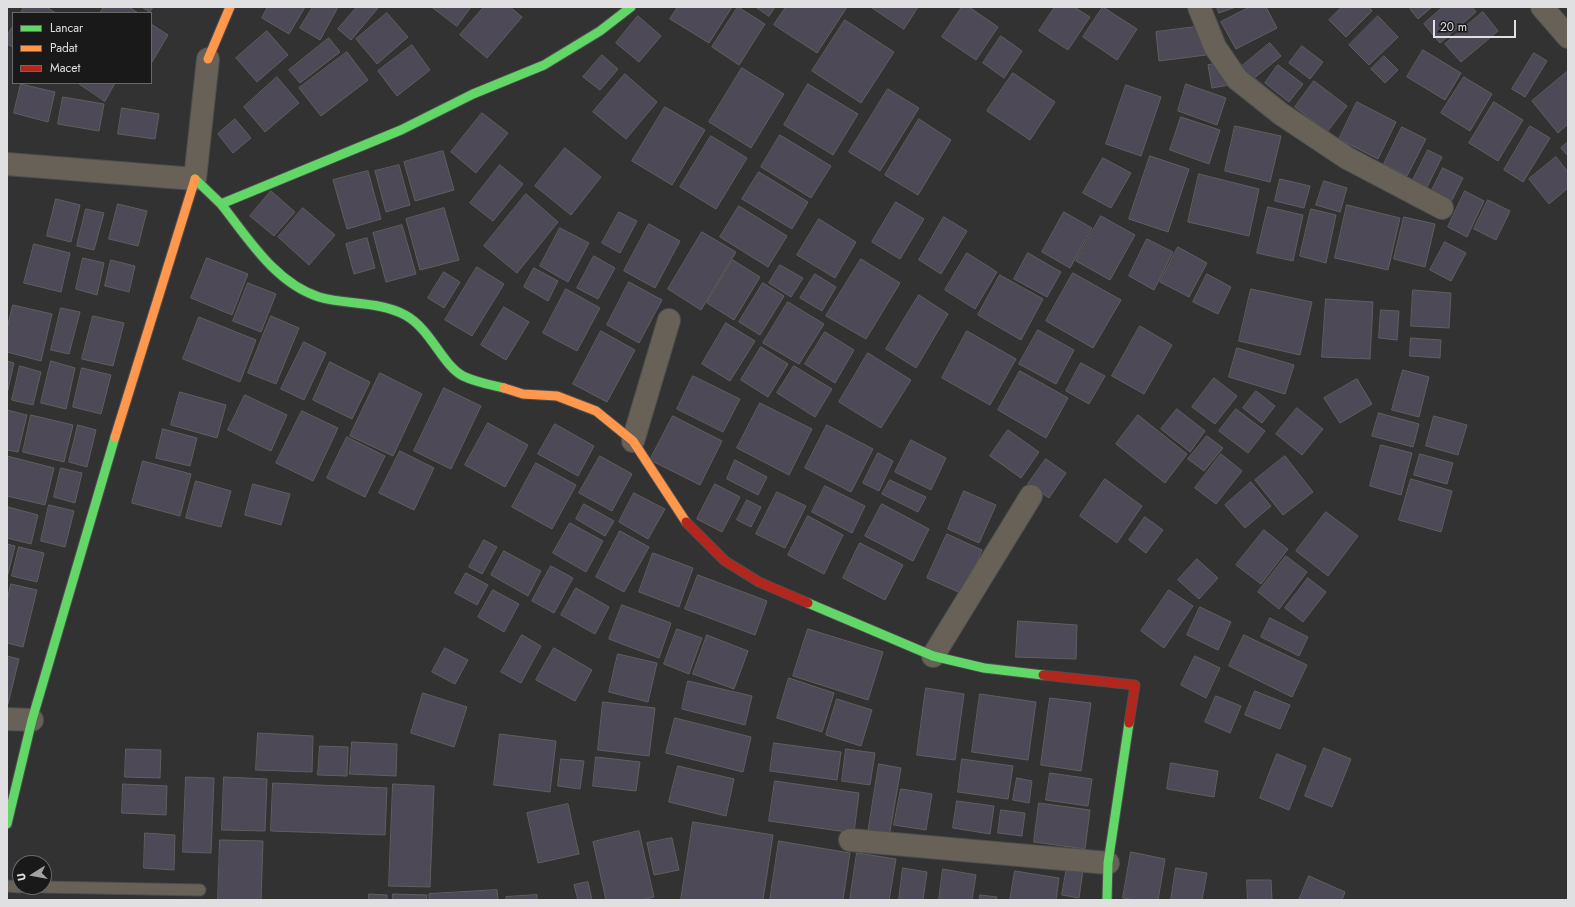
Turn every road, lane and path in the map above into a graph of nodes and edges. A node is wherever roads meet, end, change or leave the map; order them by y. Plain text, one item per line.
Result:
1 (230, 7) edge
2 (631, 7) edge
3 (1199, 7) edge
4 (1542, 7) edge
5 (1568, 37) edge
6 (208, 60) joint
7 (7, 164) edge
8 (194, 179) junction
9 (221, 204) junction
10 (1442, 208) dead end
11 (670, 320) dead end
12 (633, 441) junction
13 (1031, 496) dead end
14 (933, 656) junction
15 (7, 719) edge
16 (32, 720) junction
17 (7, 824) edge
18 (850, 840) dead end
19 (1108, 863) junction
20 (52, 887) edge
21 (200, 890) dead end
22 (1107, 900) edge

1 - 6 street
2 - 9 street
3 - 10 street
4 - 5 street
6 - 8 street
7 - 8 street
8 - 9 street
8 - 16 street
9 - 12 street
11 - 12 street
12 - 14 street
13 - 14 street
14 - 19 street
15 - 16 street
16 - 17 street
18 - 19 street
19 - 22 street
20 - 21 lane

